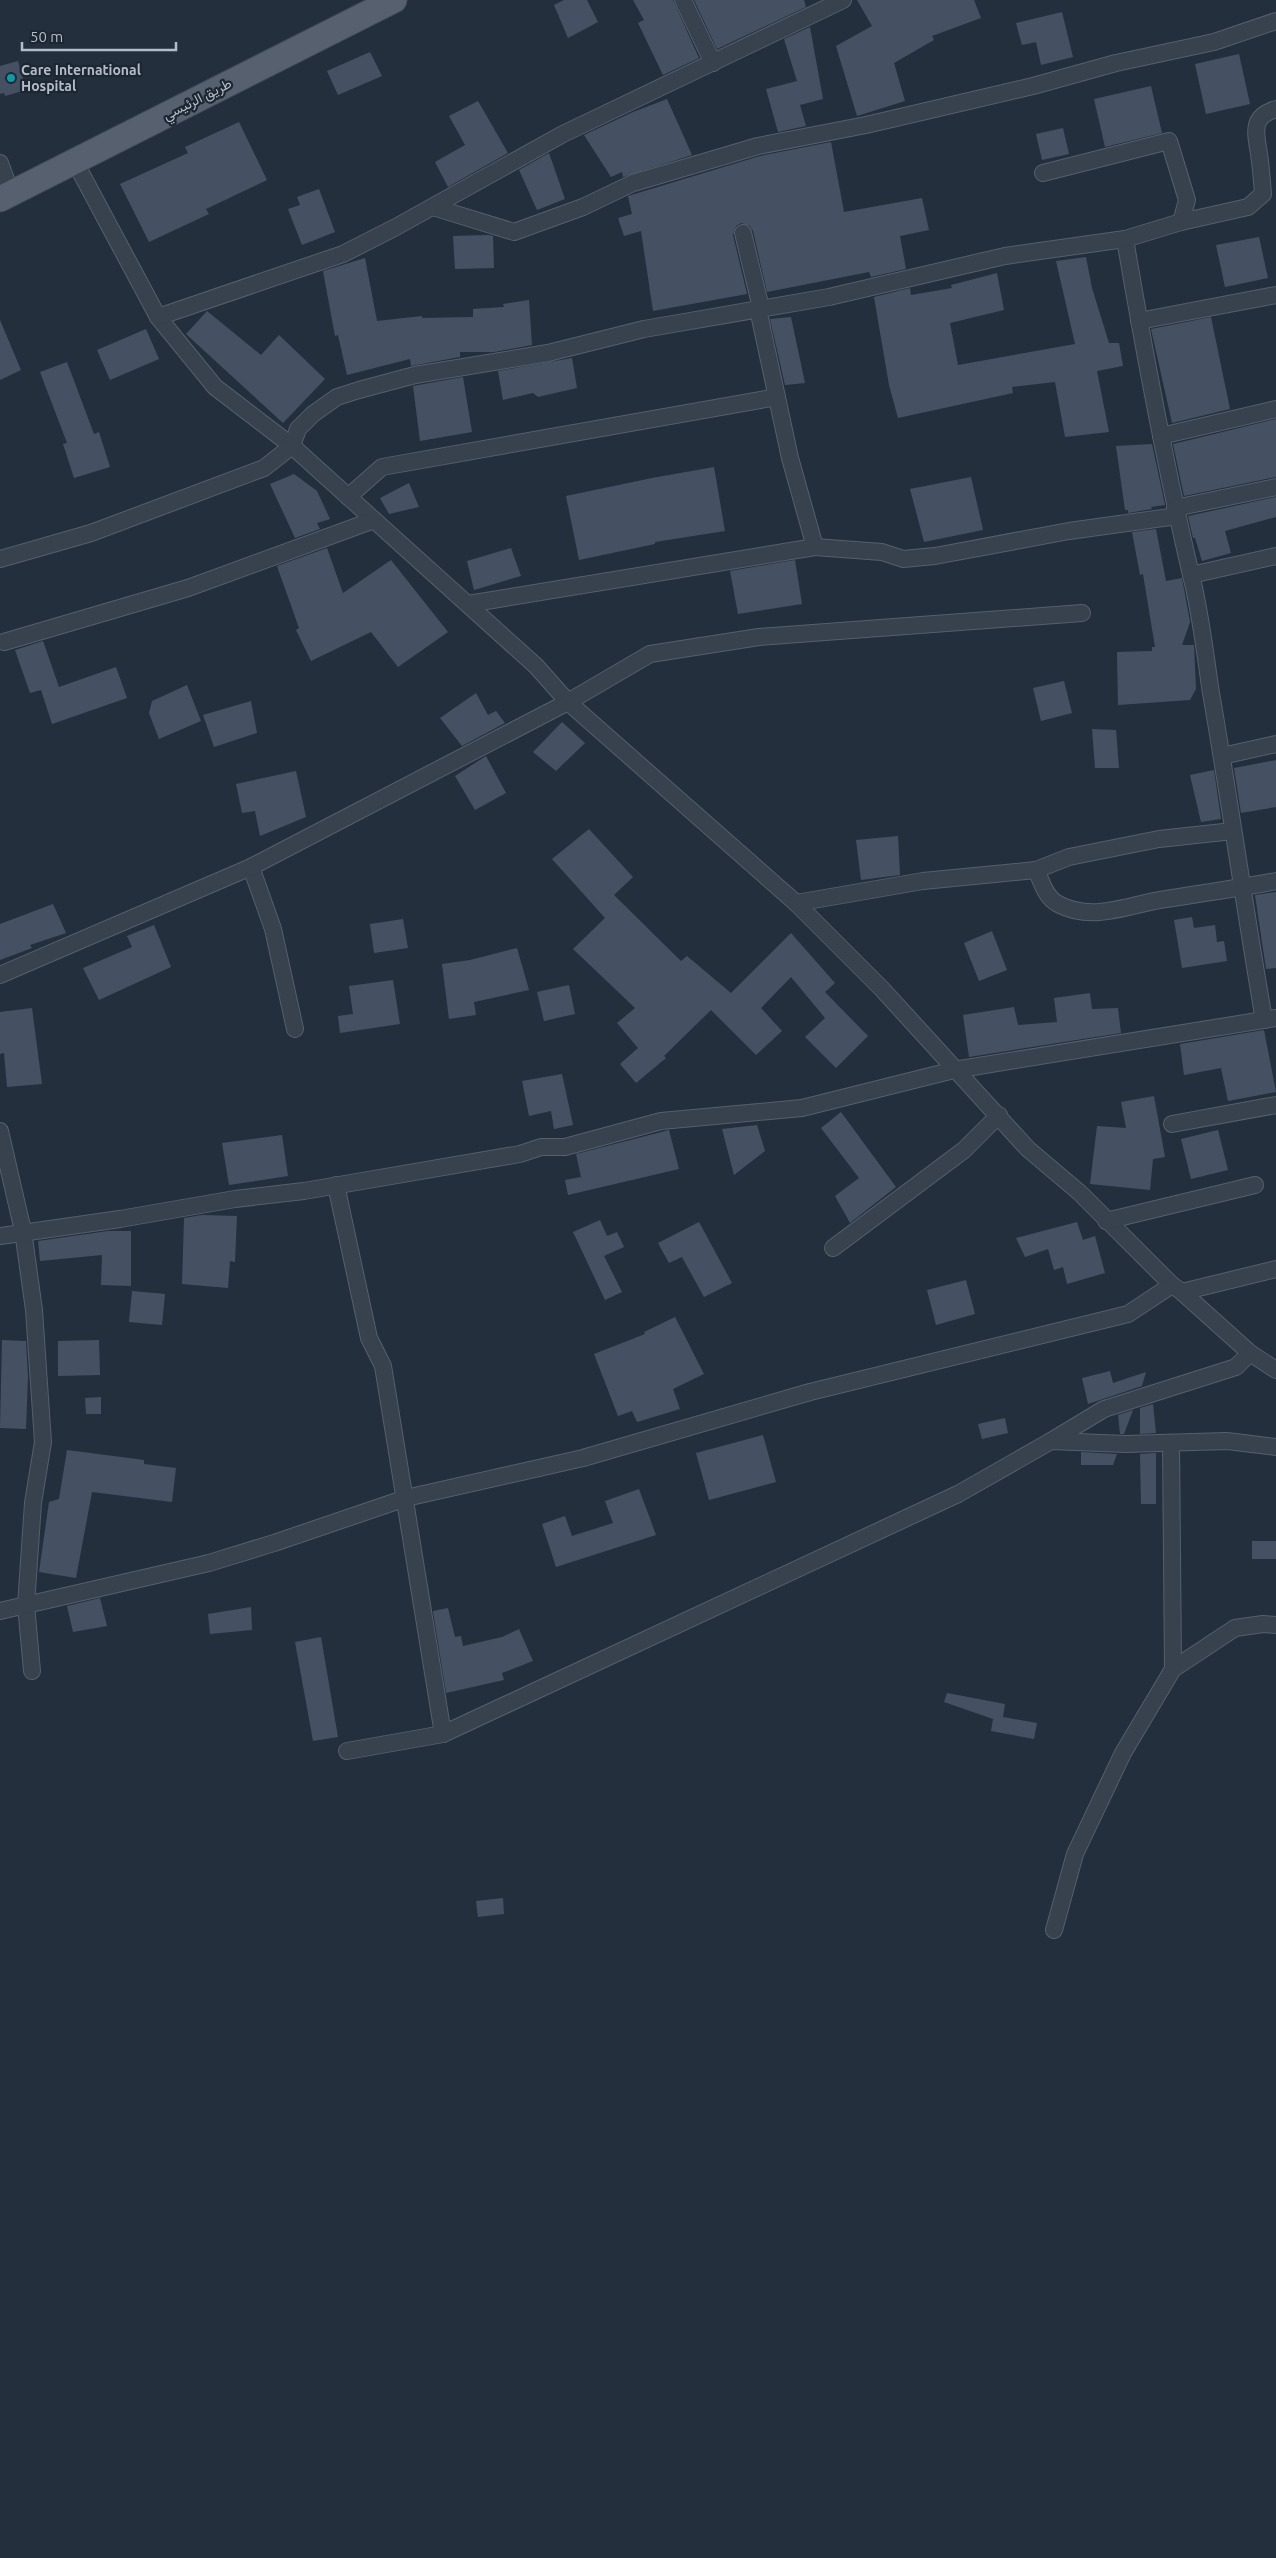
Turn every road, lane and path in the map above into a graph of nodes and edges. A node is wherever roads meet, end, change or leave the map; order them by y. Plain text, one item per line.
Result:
1 (394, 0) edge
2 (683, 0) edge
3 (843, 0) edge
4 (1276, 21) edge
5 (713, 64) junction
6 (1276, 109) edge
7 (74, 160) junction
8 (0, 163) edge
9 (1043, 173) dead end
10 (1269, 193) edge
11 (5, 196) edge
12 (433, 207) junction
13 (1181, 222) junction
14 (743, 233) dead end
15 (1125, 239) junction
16 (1276, 295) edge
17 (759, 309) junction
18 (158, 317) junction
19 (1139, 321) junction
20 (777, 397) junction
21 (1276, 410) edge
22 (1161, 436) junction
23 (292, 446) junction
24 (1276, 487) edge
25 (348, 496) junction
26 (1176, 512) junction
27 (374, 520) junction
28 (816, 547) junction
29 (1276, 556) edge
30 (0, 559) edge
31 (1191, 575) junction
32 (468, 604) junction
33 (1082, 613) dead end
34 (4, 642) dead end
35 (568, 702) junction
36 (1276, 744) edge
37 (1222, 756) junction
38 (1233, 830) junction
39 (250, 867) junction
40 (1036, 870) junction
41 (1276, 881) edge
42 (1241, 888) junction
43 (796, 903) junction
44 (0, 975) edge
45 (1270, 1019) edge
46 (295, 1029) dead end
47 (954, 1070) junction
48 (1276, 1104) edge
49 (999, 1115) junction
50 (1172, 1124) dead end
51 (0, 1131) edge
52 (336, 1185) junction
53 (1254, 1185) dead end
54 (1106, 1220) junction
55 (23, 1231) junction
56 (0, 1236) edge
57 (833, 1248) dead end
58 (1276, 1269) edge
59 (1177, 1289) junction
60 (1250, 1354) junction
61 (1276, 1370) edge
62 (1052, 1441) junction
63 (1171, 1443) junction
64 (1276, 1447) edge
65 (406, 1498) junction
66 (26, 1605) junction
67 (0, 1610) edge
68 (1276, 1625) edge
69 (1173, 1669) junction
70 (32, 1671) dead end
71 (443, 1734) junction
72 (347, 1751) dead end
73 (1054, 1930) dead end

1 - 7 main road, طريق الرئيسي
2 - 5 street
3 - 5 street
4 - 12 street
5 - 12 street
6 - 10 street
7 - 11 main road, طريق الرئيسي
7 - 18 street
8 - 11 street
9 - 13 street
10 - 13 street
12 - 18 street
13 - 15 street
14 - 17 street
15 - 17 street
15 - 19 street
16 - 19 street
17 - 20 street
17 - 23 street
18 - 23 street
19 - 22 street
20 - 25 street
20 - 28 street
21 - 22 street
22 - 26 street
23 - 25 street
23 - 30 street
24 - 26 street
25 - 27 street
26 - 28 street
26 - 31 street
27 - 32 street
27 - 34 street
28 - 32 street
29 - 31 street
31 - 37 street
32 - 35 street
33 - 35 street
35 - 39 street
35 - 43 street
36 - 37 street
37 - 38 street
38 - 40 street
38 - 42 street
39 - 44 street
39 - 46 street
40 - 42 street
40 - 43 street
41 - 42 street
42 - 45 street
43 - 47 street
45 - 47 street
47 - 49 street
47 - 52 street
48 - 50 street
49 - 54 street
49 - 57 street
51 - 55 street
52 - 55 street
52 - 65 street
53 - 54 street
54 - 59 street
55 - 56 street
55 - 66 street
58 - 59 street
59 - 60 street
59 - 65 street
60 - 61 street
60 - 62 street
62 - 63 street
62 - 71 street
63 - 64 street
63 - 69 street
65 - 66 street
65 - 71 street
66 - 67 street
66 - 70 street
68 - 69 street
69 - 73 street
71 - 72 street

